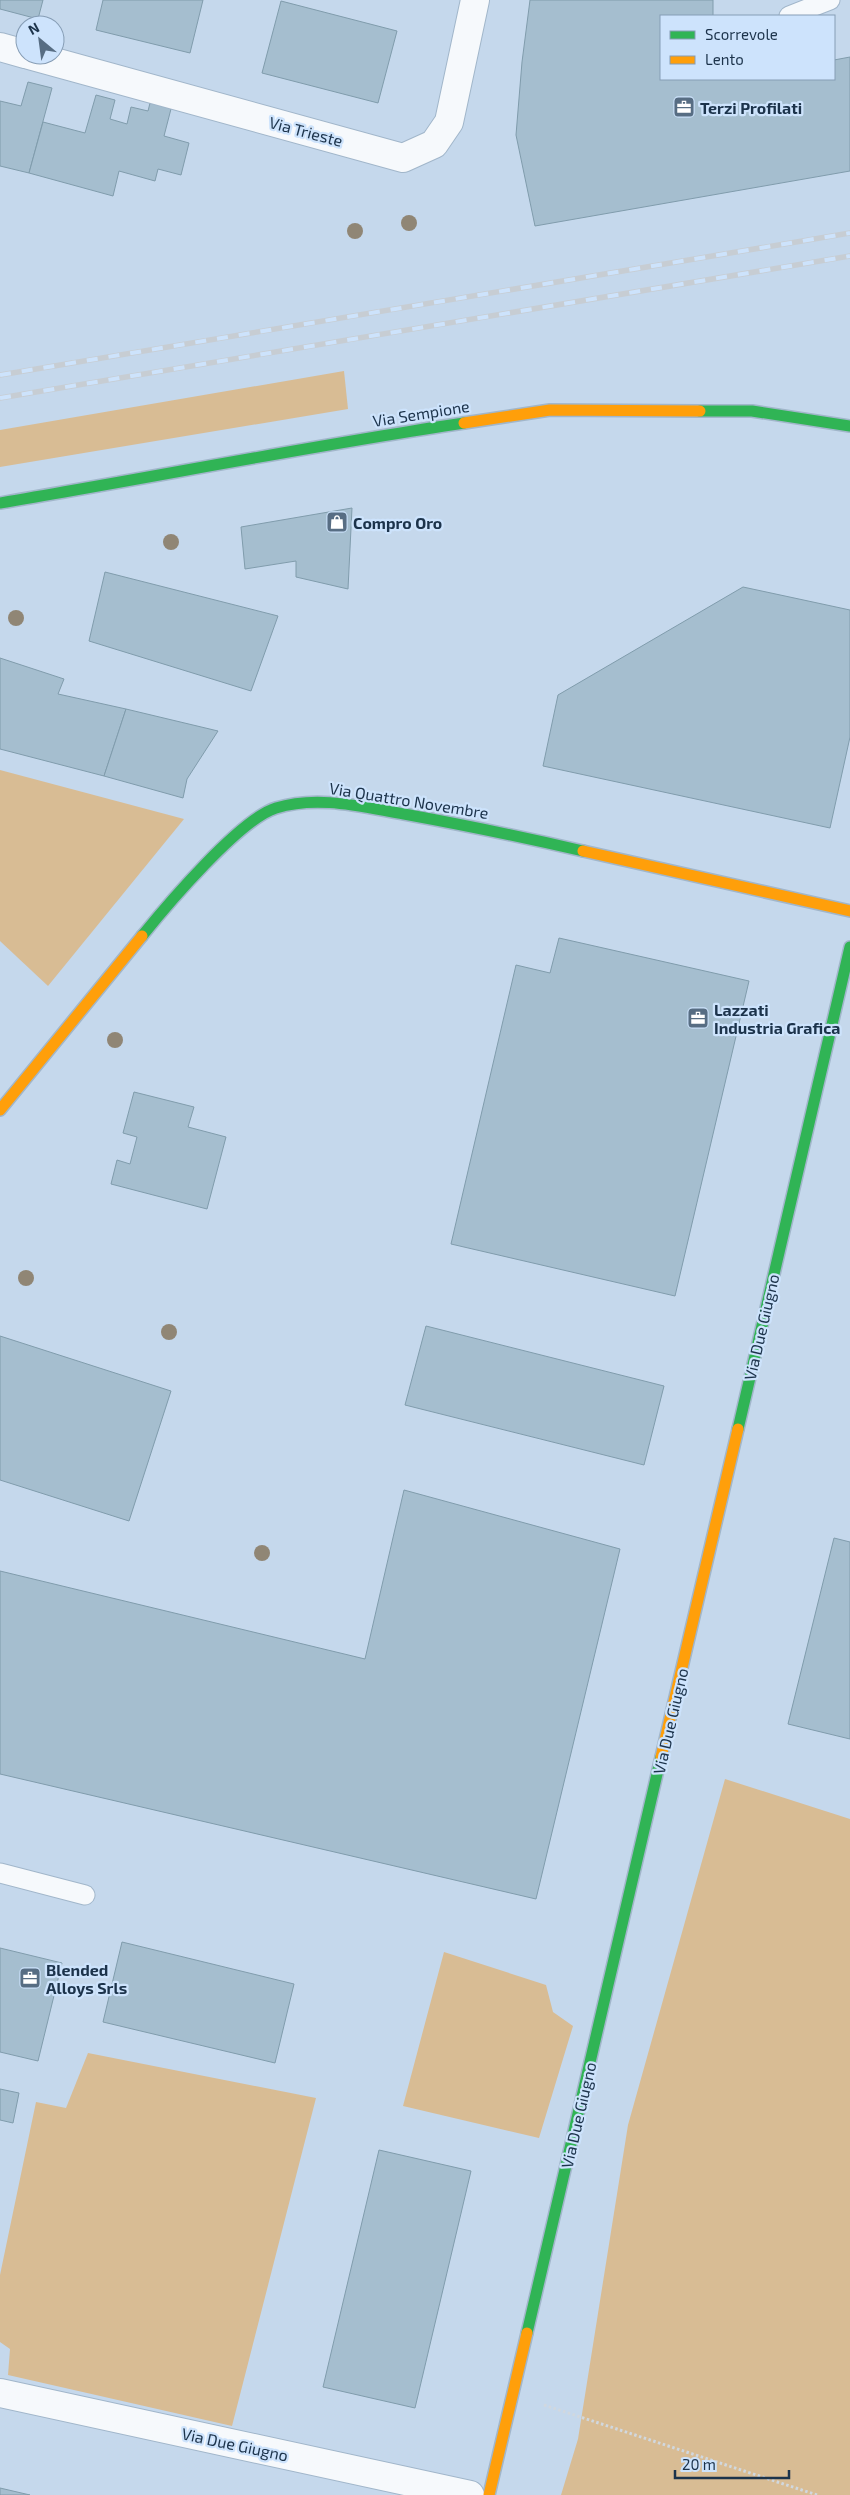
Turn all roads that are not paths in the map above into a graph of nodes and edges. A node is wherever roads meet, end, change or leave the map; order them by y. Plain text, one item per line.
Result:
1 (475, 0) edge
2 (830, 0) edge
3 (792, 15) edge
4 (0, 47) edge
5 (15, 51) edge
6 (65, 65) edge
7 (850, 426) edge
8 (0, 503) edge
9 (850, 911) edge
10 (850, 947) edge
11 (0, 1110) edge
12 (0, 1873) edge
13 (85, 1895) dead end
14 (0, 2393) edge
15 (470, 2495) edge
16 (489, 2495) edge

1 - 6 street, Via Trieste
2 - 3 lane
4 - 5 street
7 - 8 street, Via Sempione
9 - 11 street, Via Quattro Novembre
10 - 16 street, Via Due Giugno
12 - 13 lane
14 - 15 street, Via Due Giugno

